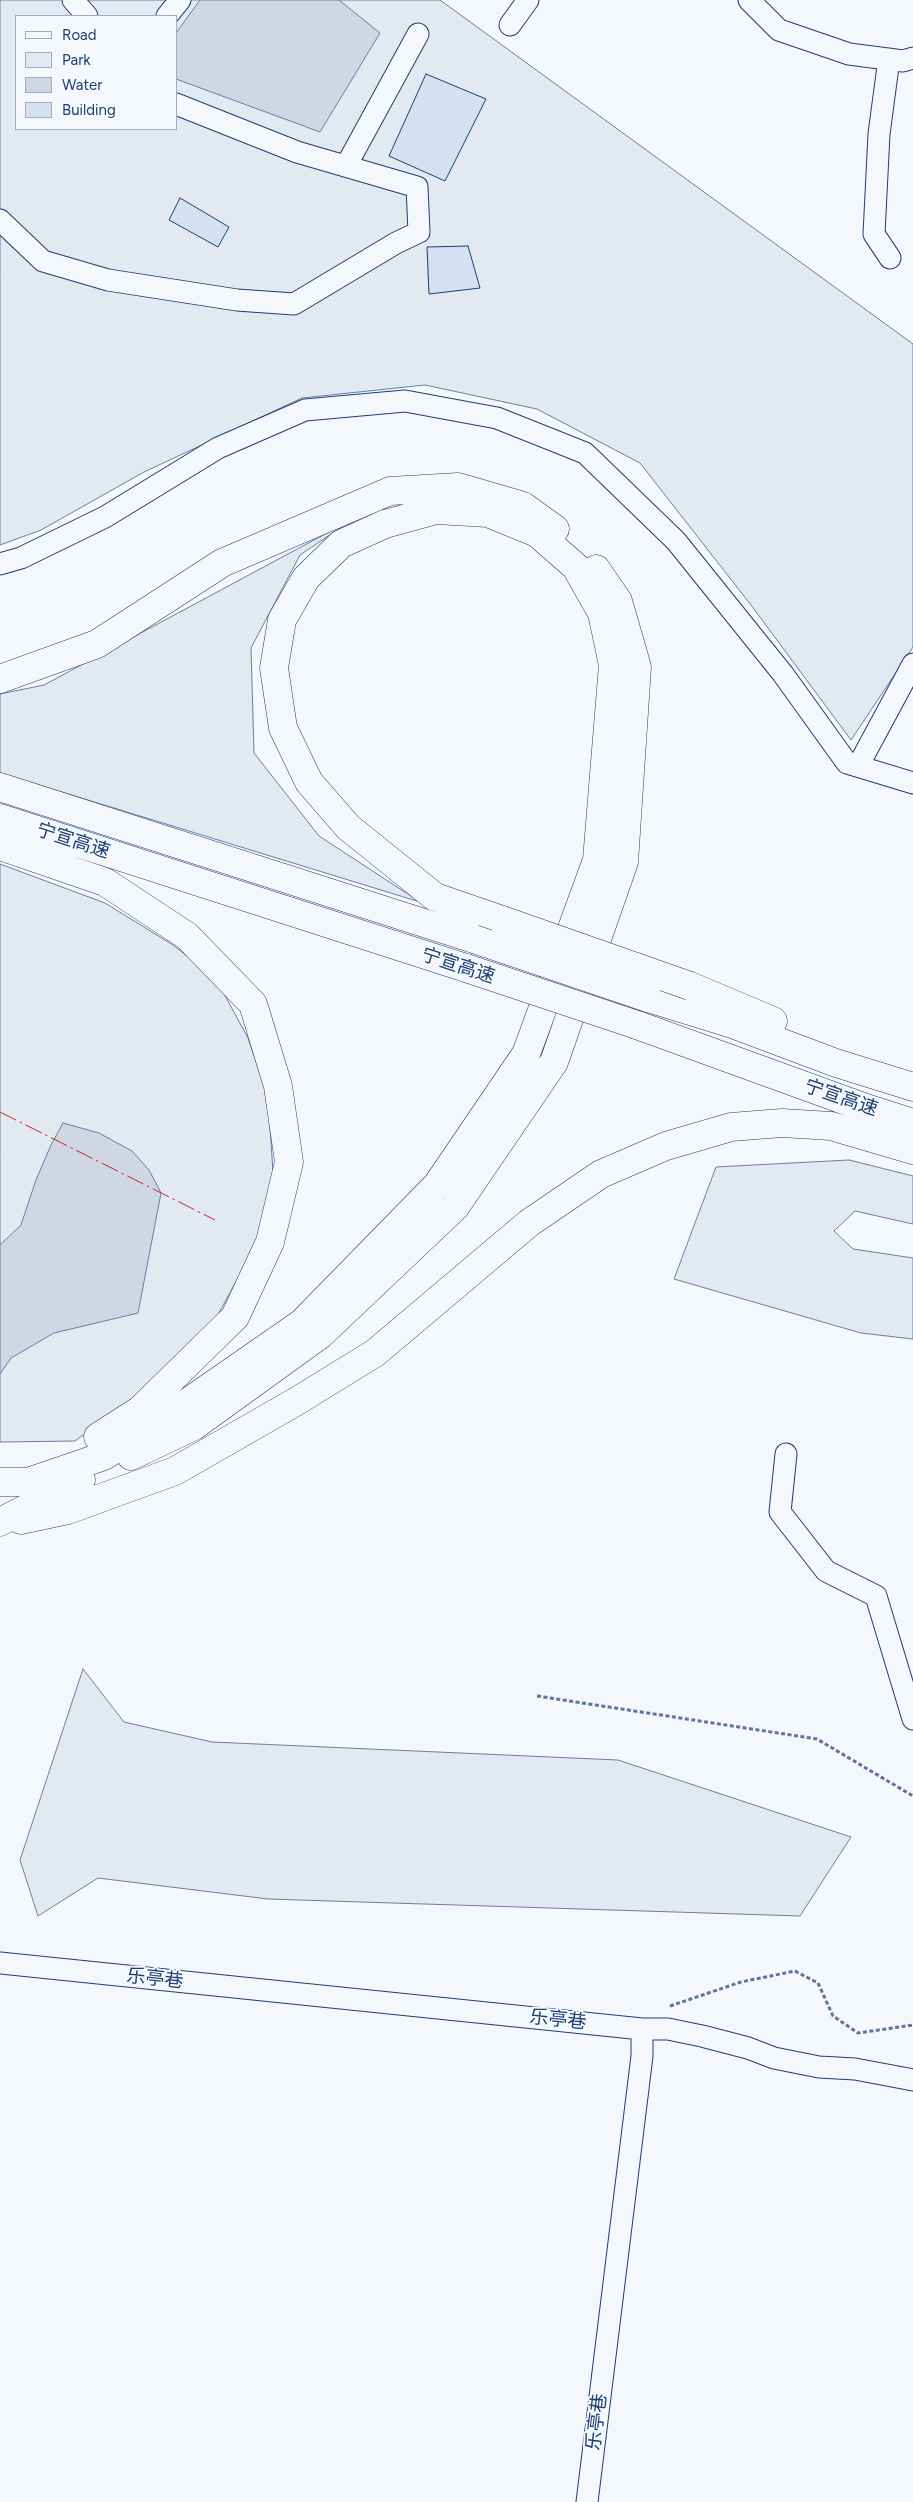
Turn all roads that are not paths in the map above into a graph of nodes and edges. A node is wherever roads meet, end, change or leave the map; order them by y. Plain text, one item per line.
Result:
1 (73, 0) edge
2 (180, 0) edge
3 (528, 0) edge
4 (750, 0) edge
5 (86, 15) edge
6 (168, 15) edge
7 (510, 24) dead end
8 (418, 34) dead end
9 (913, 58) edge
10 (889, 60) junction
11 (178, 105) edge
12 (346, 166) junction
13 (0, 220) edge
14 (890, 258) dead end
15 (0, 564) edge
16 (913, 664) edge
17 (0, 679) edge
18 (858, 766) junction
19 (913, 783) edge
20 (0, 787) edge
21 (0, 818) edge
22 (0, 846) edge
23 (913, 1079) edge
24 (913, 1087) edge
25 (913, 1123) edge
26 (913, 1150) edge
27 (786, 1454) dead end
28 (0, 1482) edge
29 (28, 1482) junction
30 (0, 1523) edge
31 (913, 1718) edge
32 (0, 1963) edge
33 (642, 2029) junction
34 (913, 2080) edge
35 (587, 2502) edge

1 - 5 street
2 - 6 street
3 - 7 street
4 - 10 street
8 - 12 street
9 - 10 street
10 - 14 street
11 - 12 street
12 - 13 street
15 - 18 street
16 - 18 street
17 - 30 highway
18 - 19 street
20 - 24 highway, 宁宣高速, bridge
21 - 25 highway, 宁宣高速, bridge
22 - 29 highway
23 - 29 highway, bridge
26 - 30 highway
27 - 31 street
28 - 29 highway
32 - 33 street, 乐亭巷
33 - 34 street
33 - 35 street, 乐亭巷

